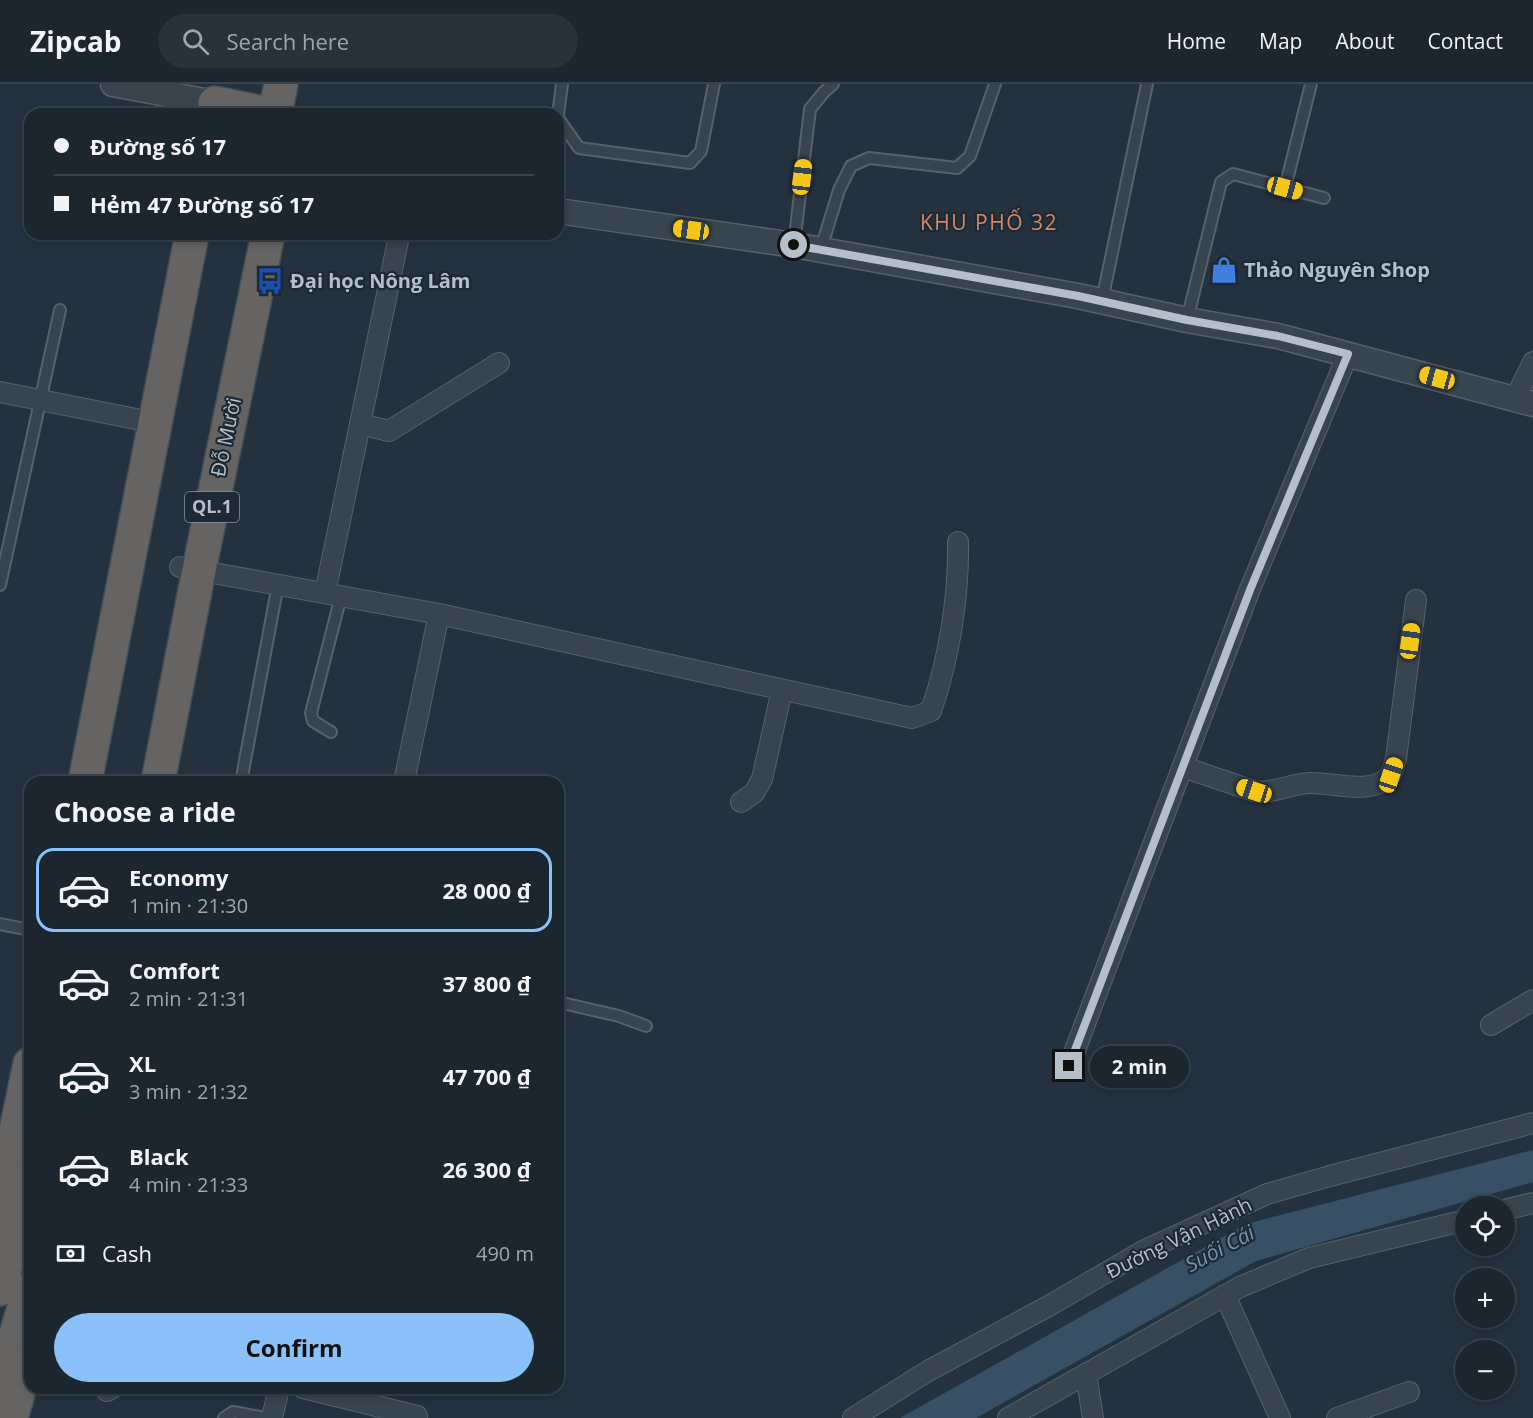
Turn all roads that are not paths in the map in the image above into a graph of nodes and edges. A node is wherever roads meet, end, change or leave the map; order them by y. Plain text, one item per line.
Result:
1 (281, 84) edge
2 (300, 84) edge
3 (562, 84) edge
4 (714, 84) edge
5 (833, 84) edge
6 (995, 84) edge
7 (1148, 84) edge
8 (1311, 84) edge
9 (128, 86) edge
10 (219, 103) edge
11 (241, 108) edge
12 (276, 108) edge
13 (295, 108) edge
14 (559, 108) edge
15 (564, 125) edge
16 (1285, 188) junction
17 (1324, 198) dead end
18 (564, 212) edge
19 (191, 240) edge
20 (209, 240) edge
21 (249, 240) edge
22 (267, 240) edge
23 (398, 240) edge
24 (794, 245) junction
25 (821, 249) junction
26 (1102, 301) junction
27 (60, 310) dead end
28 (1187, 320) junction
29 (1348, 354) junction
30 (1533, 362) edge
31 (499, 363) dead end
32 (0, 392) edge
33 (40, 400) junction
34 (1524, 401) edge
35 (156, 423) junction
36 (360, 424) junction
37 (958, 542) dead end
38 (189, 568) junction
39 (278, 584) junction
40 (0, 585) edge
41 (333, 594) junction
42 (1416, 600) dead end
43 (439, 614) junction
44 (782, 690) junction
45 (331, 732) dead end
46 (1183, 766) junction
47 (86, 776) edge
48 (109, 776) edge
49 (142, 776) edge
50 (159, 776) edge
51 (242, 776) edge
52 (405, 776) edge
53 (741, 802) dead end
54 (0, 924) edge
55 (24, 929) edge
56 (1533, 1000) edge
57 (564, 1003) edge
58 (1491, 1025) dead end
59 (646, 1026) dead end
60 (1069, 1066) dead end
61 (24, 1093) edge
62 (1533, 1124) edge
63 (24, 1189) edge
64 (1533, 1203) edge
65 (0, 1207) edge
66 (1515, 1207) edge
67 (1455, 1223) edge
68 (0, 1289) edge
69 (1225, 1295) junction
70 (24, 1308) edge
71 (24, 1374) edge
72 (1086, 1374) junction
73 (0, 1388) edge
74 (1409, 1392) dead end
75 (278, 1394) edge
76 (327, 1394) edge
77 (417, 1416) dead end
78 (11, 1418) edge
79 (224, 1418) edge
80 (265, 1418) edge
81 (272, 1418) edge
82 (853, 1418) edge
83 (1008, 1418) edge
84 (1093, 1418) edge
85 (1280, 1418) edge
86 (1337, 1418) edge

1 - 12 highway
2 - 13 highway
3 - 14 lane
4 - 15 lane
5 - 24 lane
6 - 25 lane
7 - 26 lane
8 - 16 lane
9 - 10 street
10 - 11 highway
16 - 17 lane
16 - 28 lane
18 - 24 street
19 - 35 highway
20 - 48 highway, QL.1
21 - 38 highway, Đỗ Mười / QL.1
22 - 38 highway, Đỗ Mười / QL.1
23 - 36 street
24 - 25 street
25 - 26 street
26 - 28 street
27 - 33 lane
28 - 29 street
29 - 34 street
29 - 46 street
30 - 34 street
31 - 36 street
32 - 33 street
33 - 35 street
33 - 40 lane
35 - 47 highway
36 - 41 street
37 - 44 street
38 - 39 street
38 - 49 highway, Đỗ Mười / QL.1
38 - 50 highway, Đỗ Mười / QL.1
39 - 41 street
39 - 51 lane
41 - 43 street
41 - 45 lane
42 - 46 street
43 - 44 street
43 - 52 street
44 - 53 street
46 - 60 street
54 - 55 lane
56 - 58 street
57 - 59 lane
61 - 65 highway
62 - 82 street, Đường Vận Hành
63 - 68 highway
64 - 66 street
67 - 69 street
69 - 72 street
69 - 85 street
70 - 73 highway
71 - 78 highway
72 - 83 street
72 - 84 street
74 - 86 street
75 - 81 street
76 - 77 street
79 - 80 lane

